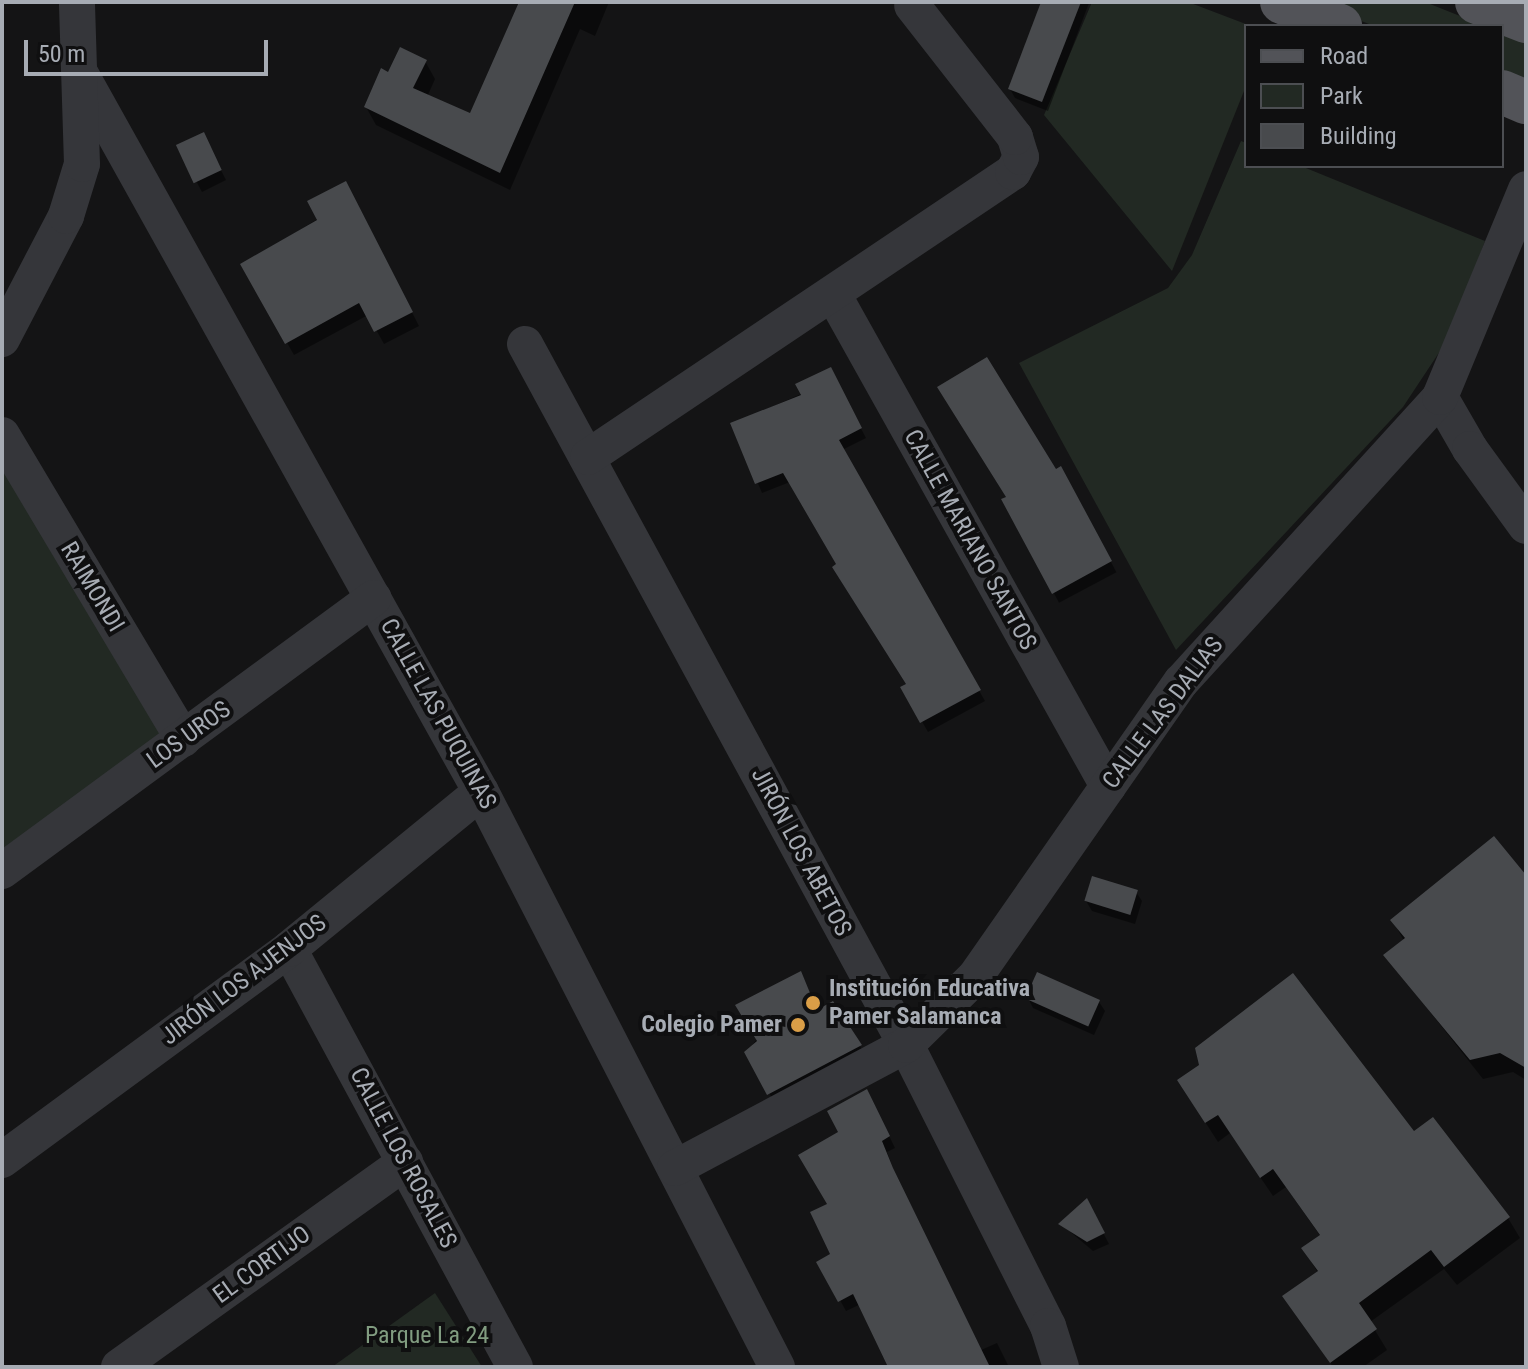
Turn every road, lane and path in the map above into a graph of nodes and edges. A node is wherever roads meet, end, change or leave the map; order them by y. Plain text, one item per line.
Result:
1 (77, 2) edge
2 (1282, 2) edge
3 (1477, 2) edge
4 (912, 5) dead end
5 (1526, 21) edge
6 (1335, 24) edge
7 (79, 71) junction
8 (1504, 93) edge
9 (1526, 102) edge
10 (1526, 189) edge
11 (833, 294) junction
12 (2, 339) edge
13 (525, 344) dead end
14 (1440, 397) junction
15 (2, 435) edge
16 (588, 457) junction
17 (1526, 526) edge
18 (374, 598) junction
19 (183, 739) junction
20 (1108, 786) junction
21 (481, 792) junction
22 (2, 871) edge
23 (289, 949) junction
24 (906, 1045) junction
25 (2, 1160) edge
26 (405, 1162) junction
27 (675, 1168) junction
28 (119, 1367) edge
29 (515, 1367) edge
30 (777, 1367) edge
31 (1061, 1367) edge

1 - 7 street
2 - 6 main road
3 - 5 main road
4 - 11 street
7 - 12 street
7 - 18 street, CALLE LAS PUQUINAS
8 - 9 main road
10 - 14 street, CALLE LAS DALIAS
11 - 16 street
11 - 20 street, CALLE MARIANO SANTOS
13 - 16 street, JIRÓN LOS ABETOS
14 - 17 street
14 - 20 street, CALLE LAS DALIAS
15 - 19 street, RAIMONDI
16 - 24 street, JIRÓN LOS ABETOS
18 - 19 street, LOS UROS
18 - 21 street, CALLE LAS PUQUINAS
19 - 22 street, LOS UROS
20 - 24 street, CALLE LAS DALIAS
21 - 23 street, JIRÓN LOS AJENJOS
21 - 27 street, CALLE LAS PUQUINAS
23 - 25 street, JIRÓN LOS AJENJOS
23 - 26 street, CALLE LOS ROSALES
24 - 27 street, CALLE LAS DALIAS
24 - 31 street, JIRÓN LOS ABETOS
26 - 28 street, EL CORTIJO
26 - 29 street, CALLE LOS ROSALES
27 - 30 street, CALLE LAS PUQUINAS

